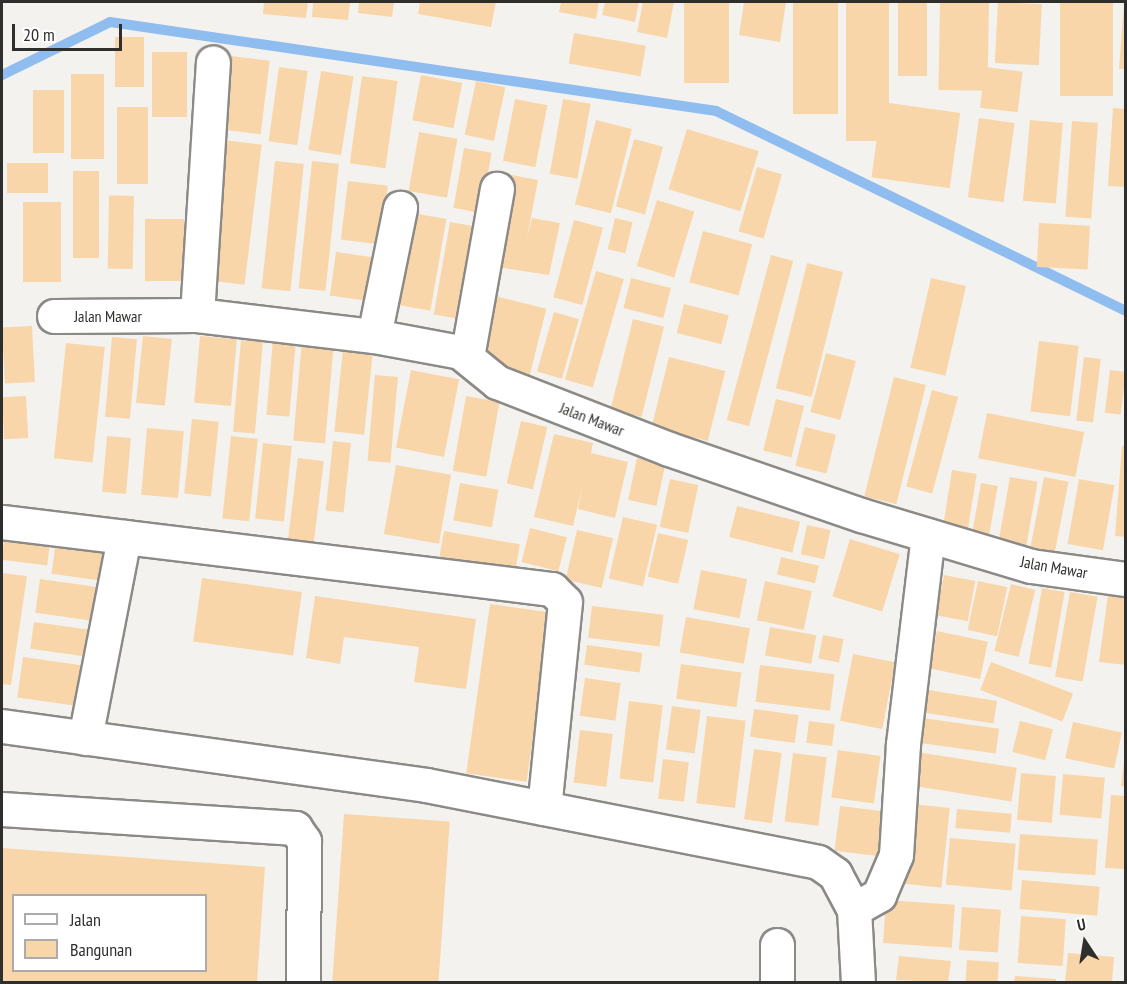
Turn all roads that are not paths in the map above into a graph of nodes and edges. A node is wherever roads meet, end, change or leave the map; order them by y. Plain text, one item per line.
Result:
1 (213, 63) dead end
2 (497, 189) dead end
3 (400, 208) dead end
4 (197, 315) junction
5 (54, 316) dead end
6 (374, 336) junction
7 (467, 357) junction
8 (2, 522) edge
9 (928, 535) junction
10 (124, 537) junction
11 (1125, 579) edge
12 (2, 726) edge
13 (85, 738) junction
14 (543, 808) junction
15 (2, 809) edge
16 (855, 909) junction
17 (777, 945) dead end
18 (303, 982) edge
19 (777, 982) edge
20 (858, 982) edge

1 - 4 street
2 - 7 street
3 - 6 street
4 - 5 street, Jalan Mawar
4 - 6 street, Jalan Mawar
6 - 7 street, Jalan Mawar
7 - 9 street, Jalan Mawar
8 - 10 street
9 - 11 street, Jalan Mawar
9 - 16 street
10 - 13 street
10 - 14 street
12 - 13 street
13 - 14 street
14 - 16 street
15 - 18 street
16 - 20 street
17 - 19 street

